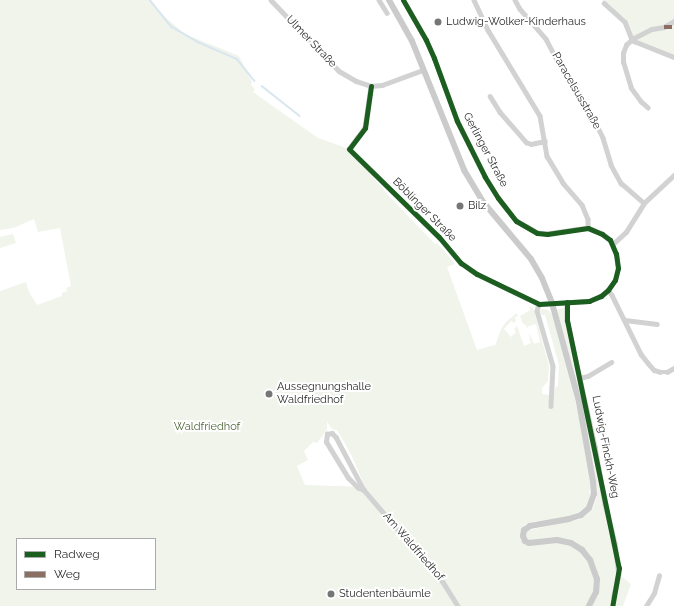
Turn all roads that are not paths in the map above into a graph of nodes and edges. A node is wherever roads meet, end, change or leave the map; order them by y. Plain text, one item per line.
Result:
1 (271, 0) edge
2 (379, 0) edge
3 (389, 0) edge
4 (403, 0) edge
5 (474, 0) edge
6 (515, 0) edge
7 (604, 3) dead end
8 (388, 13) dead end
9 (674, 21) edge
10 (632, 38) junction
11 (674, 56) edge
12 (423, 70) junction
13 (371, 86) junction
14 (490, 96) dead end
15 (648, 108) dead end
16 (545, 141) junction
17 (674, 175) edge
18 (644, 203) junction
19 (588, 228) junction
20 (613, 244) junction
21 (608, 290) junction
22 (568, 302) junction
23 (552, 303) junction
24 (539, 304) junction
25 (625, 320) junction
26 (657, 324) dead end
27 (611, 362) dead end
28 (674, 368) edge
29 (580, 378) junction
30 (551, 406) dead end
31 (364, 490) junction
32 (659, 576) dead end
33 (614, 596) dead end
34 (458, 606) edge
35 (589, 606) edge
36 (646, 606) edge

1 - 13 street, Ulmer Straße
2 - 8 street
3 - 12 main road
4 - 19 street, Gerlinger Straße
5 - 16 street
6 - 18 street, Paracelsusstraße
7 - 10 street
9 - 10 street
10 - 11 street
10 - 15 street
12 - 13 street
12 - 23 main road
13 - 24 street, Böblinger Straße
14 - 16 street
16 - 19 street
17 - 18 street
18 - 20 street
19 - 20 street
20 - 21 street
21 - 22 street
21 - 25 street
22 - 23 street
22 - 29 street, Ludwig-Finckh-Weg
23 - 24 street
23 - 35 main road
24 - 30 street
25 - 26 street
25 - 28 street
27 - 29 street
29 - 33 street, Ludwig-Finckh-Weg
31 - 31 street, Am Waldfriedhof
31 - 34 street, Am Waldfriedhof
32 - 36 street

